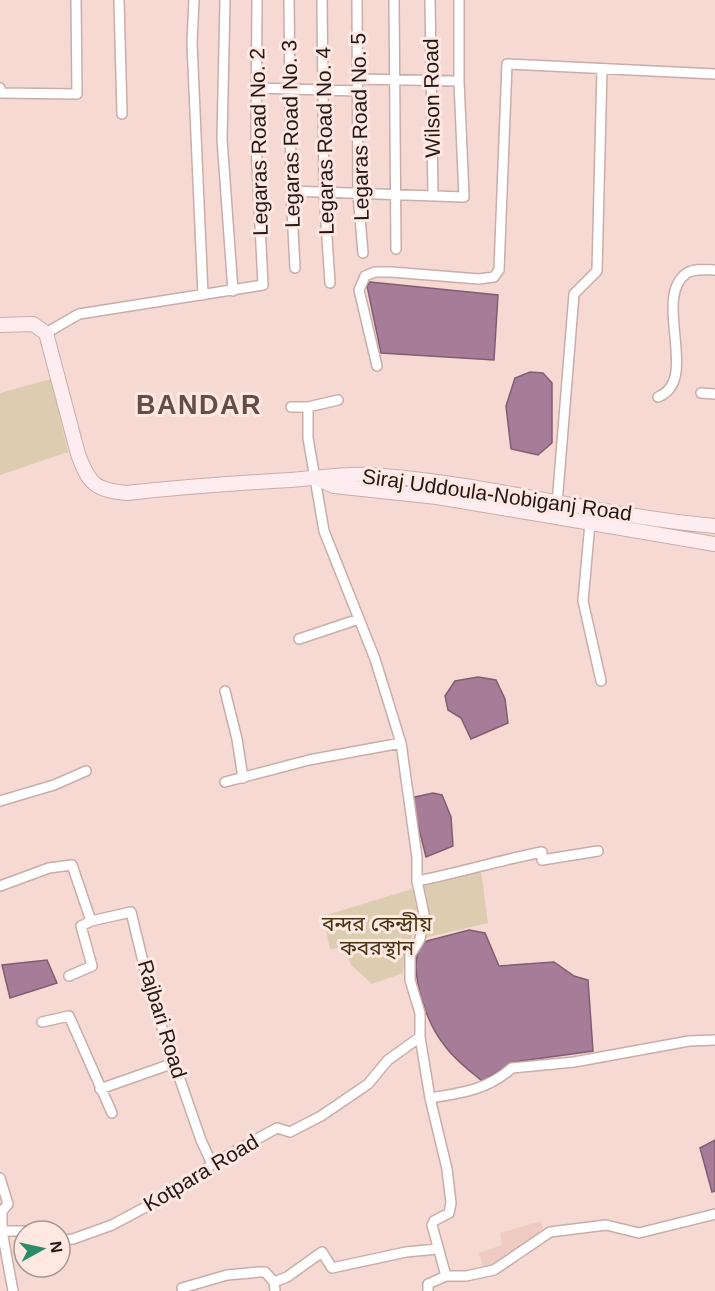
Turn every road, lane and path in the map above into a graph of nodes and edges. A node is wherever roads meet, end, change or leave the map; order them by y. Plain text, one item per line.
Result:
1 (76, 0) edge
2 (119, 0) edge
3 (194, 0) edge
4 (225, 0) edge
5 (257, 0) edge
6 (289, 0) edge
7 (322, 0) edge
8 (357, 0) edge
9 (394, 0) edge
10 (430, 0) edge
11 (459, 0) edge
12 (602, 69) junction
13 (715, 74) edge
14 (357, 79) junction
15 (393, 80) junction
16 (431, 80) junction
17 (459, 81) junction
18 (0, 88) edge
19 (256, 88) junction
20 (289, 88) junction
21 (322, 90) junction
22 (358, 91) junction
23 (122, 114) dead end
24 (291, 191) junction
25 (324, 192) junction
26 (358, 194) junction
27 (395, 195) junction
28 (433, 196) junction
29 (396, 249) dead end
30 (363, 254) dead end
31 (295, 268) dead end
32 (715, 270) edge
33 (330, 283) dead end
34 (233, 291) junction
35 (204, 295) junction
36 (0, 325) edge
37 (46, 333) junction
38 (376, 366) dead end
39 (701, 393) dead end
40 (715, 394) edge
41 (658, 397) dead end
42 (338, 399) dead end
43 (291, 407) dead end
44 (308, 407) junction
45 (316, 478) junction
46 (557, 504) junction
47 (643, 517) junction
48 (590, 523) junction
49 (715, 526) edge
50 (641, 532) junction
51 (715, 544) edge
52 (359, 620) junction
53 (299, 639) dead end
54 (601, 681) dead end
55 (225, 691) dead end
56 (400, 743) junction
57 (86, 771) dead end
58 (243, 778) junction
59 (225, 782) dead end
60 (0, 801) edge
61 (598, 851) dead end
62 (417, 881) junction
63 (0, 886) edge
64 (91, 921) junction
65 (69, 976) dead end
66 (42, 1022) dead end
67 (420, 1037) junction
68 (715, 1040) edge
69 (174, 1063) junction
70 (100, 1089) junction
71 (430, 1098) junction
72 (111, 1113) dead end
73 (212, 1164) junction
74 (0, 1178) edge
75 (715, 1214) edge
76 (2, 1231) junction
77 (12, 1231) edge
78 (72, 1239) edge
79 (437, 1249) junction
80 (446, 1276) junction
81 (274, 1286) edge
82 (182, 1287) dead end
83 (13, 1291) edge
84 (428, 1291) edge

1 - 18 street
2 - 23 street
3 - 35 street
4 - 34 street
5 - 19 street, Legaras Road No. 2
6 - 20 street, Legaras Road No. 3
7 - 21 street, Legaras Road No. 4
8 - 14 street, Legaras Road No. 5
9 - 15 street
10 - 16 street, Wilson Road
11 - 17 street
12 - 13 street
12 - 38 street
12 - 46 street
14 - 15 street
14 - 22 street, Legaras Road No. 5
15 - 16 street
15 - 27 street
16 - 17 street
16 - 28 street, Wilson Road
17 - 28 street
19 - 20 street
19 - 34 street, Legaras Road No. 2
20 - 21 street
20 - 24 street, Legaras Road No. 3
21 - 22 street
21 - 25 street, Legaras Road No. 4
22 - 26 street, Legaras Road No. 5
24 - 25 street
24 - 31 street, Legaras Road No. 3
25 - 26 street
25 - 33 street, Legaras Road No. 4
26 - 27 street
26 - 30 street, Legaras Road No. 5
27 - 28 street
27 - 29 street
32 - 41 street
34 - 35 street
35 - 37 street
36 - 37 main road
37 - 45 main road, Siraj Uddoula-Nobiganj Road
39 - 40 street
42 - 44 street
43 - 44 street
44 - 45 street
45 - 46 main road, Siraj Uddoula-Nobiganj Road
45 - 48 main road, Siraj Uddoula-Nobiganj Road
45 - 52 street
46 - 47 main road, Siraj Uddoula-Nobiganj Road
47 - 49 main road, Siraj Uddoula-Nobiganj Road
47 - 50 main road
48 - 50 main road, Siraj Uddoula-Nobiganj Road
48 - 54 street
50 - 51 main road, Siraj Uddoula-Nobiganj Road
52 - 53 street
52 - 56 street
55 - 58 street
56 - 58 street
56 - 62 street
57 - 60 street
58 - 59 street
61 - 62 street
62 - 67 street
63 - 64 street
64 - 65 street
64 - 69 street, Rajbari Road
66 - 70 street
67 - 71 street
67 - 73 street, Kotpara Road
68 - 71 street
69 - 70 street
69 - 73 street, Rajbari Road
70 - 72 street
71 - 79 street
73 - 78 street, Kotpara Road
74 - 76 street
75 - 80 street
76 - 77 street
76 - 83 street
79 - 80 street
79 - 81 street
80 - 84 street
81 - 82 street

